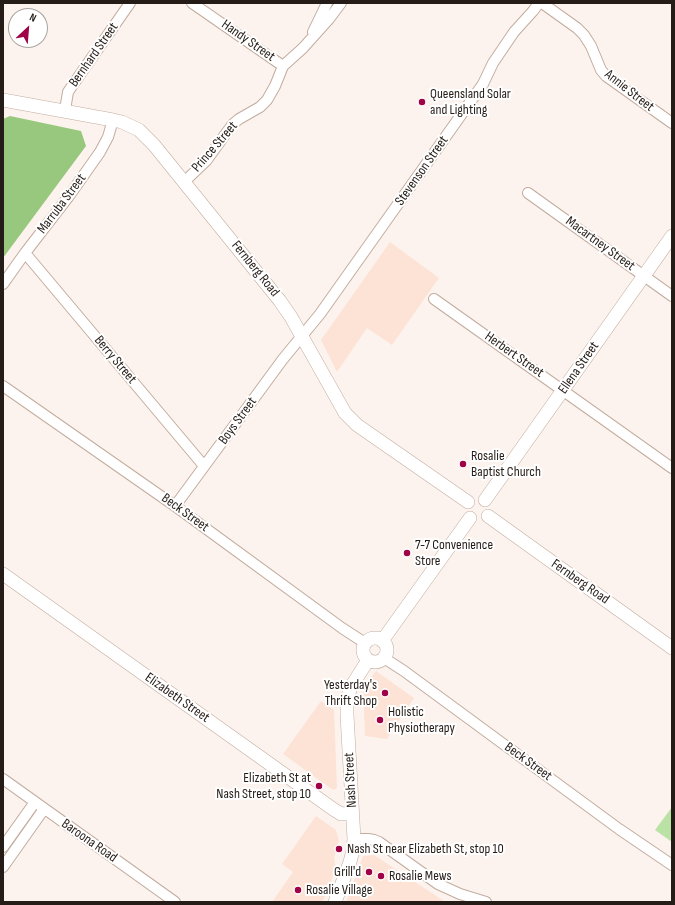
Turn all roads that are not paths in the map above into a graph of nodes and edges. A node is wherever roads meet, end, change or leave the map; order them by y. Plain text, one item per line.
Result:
1 (130, 3) edge
2 (192, 3) edge
3 (327, 3) edge
4 (341, 3) edge
5 (540, 3) edge
6 (307, 43) junction
7 (283, 66) junction
8 (3, 100) edge
9 (65, 110) junction
10 (113, 120) junction
11 (672, 123) edge
12 (184, 182) junction
13 (528, 193) dead end
14 (672, 236) edge
15 (25, 253) junction
16 (644, 276) junction
17 (3, 284) edge
18 (672, 296) edge
19 (434, 299) dead end
20 (302, 337) junction
21 (3, 386) edge
22 (562, 390) junction
23 (204, 466) junction
24 (672, 468) edge
25 (485, 500) junction
26 (468, 502) junction
27 (175, 506) junction
28 (488, 516) junction
29 (470, 518) junction
30 (3, 574) edge
31 (382, 641) junction
32 (365, 642) junction
33 (672, 648) edge
34 (384, 658) junction
35 (368, 660) junction
36 (3, 779) edge
37 (35, 802) junction
38 (44, 809) junction
39 (353, 813) junction
40 (354, 839) junction
41 (3, 847) edge
42 (672, 865) edge
43 (3, 867) edge
44 (161, 898) edge
45 (175, 902) edge
46 (335, 902) edge
47 (486, 902) edge

1 - 9 street, Bernhard Street
2 - 7 street, Handy Street
3 - 6 street, Prince Street
4 - 6 street, Prince Street
5 - 11 street, Annie Street
5 - 20 street, Stevenson Street
6 - 7 street, Prince Street
7 - 12 street, Prince Street
8 - 9 street, Fernberg Road
9 - 10 street, Fernberg Road
10 - 12 street, Fernberg Road
10 - 15 street, Marruba Street
12 - 20 street, Fernberg Road
13 - 16 street, Macartney Street
14 - 16 street, Ellena Street
15 - 17 street, Marruba Street
15 - 23 street, Berry Street
16 - 18 street, Macartney Street
16 - 22 street, Ellena Street
19 - 22 street, Herbert Street
20 - 23 street, Boys Street
20 - 26 street, Fernberg Road
21 - 27 street, Beck Street
22 - 24 street, Herbert Street
22 - 25 street, Ellena Street
23 - 27 street, Boys Street
25 - 26 street
25 - 28 street
26 - 29 street
27 - 32 street, Beck Street
28 - 29 street
28 - 33 street, Fernberg Road
29 - 31 street
30 - 39 street, Elizabeth Street
31 - 32 street
31 - 34 street
32 - 35 street
34 - 35 street
34 - 42 street, Beck Street
35 - 39 street, Nash Street
36 - 37 street, Baroona Road
37 - 38 street, Baroona Road
37 - 41 street
38 - 43 street
38 - 44 street, Baroona Road
39 - 40 street, Nash Street
40 - 46 street, Nash Street
40 - 47 street
44 - 45 street, Baroona Road

